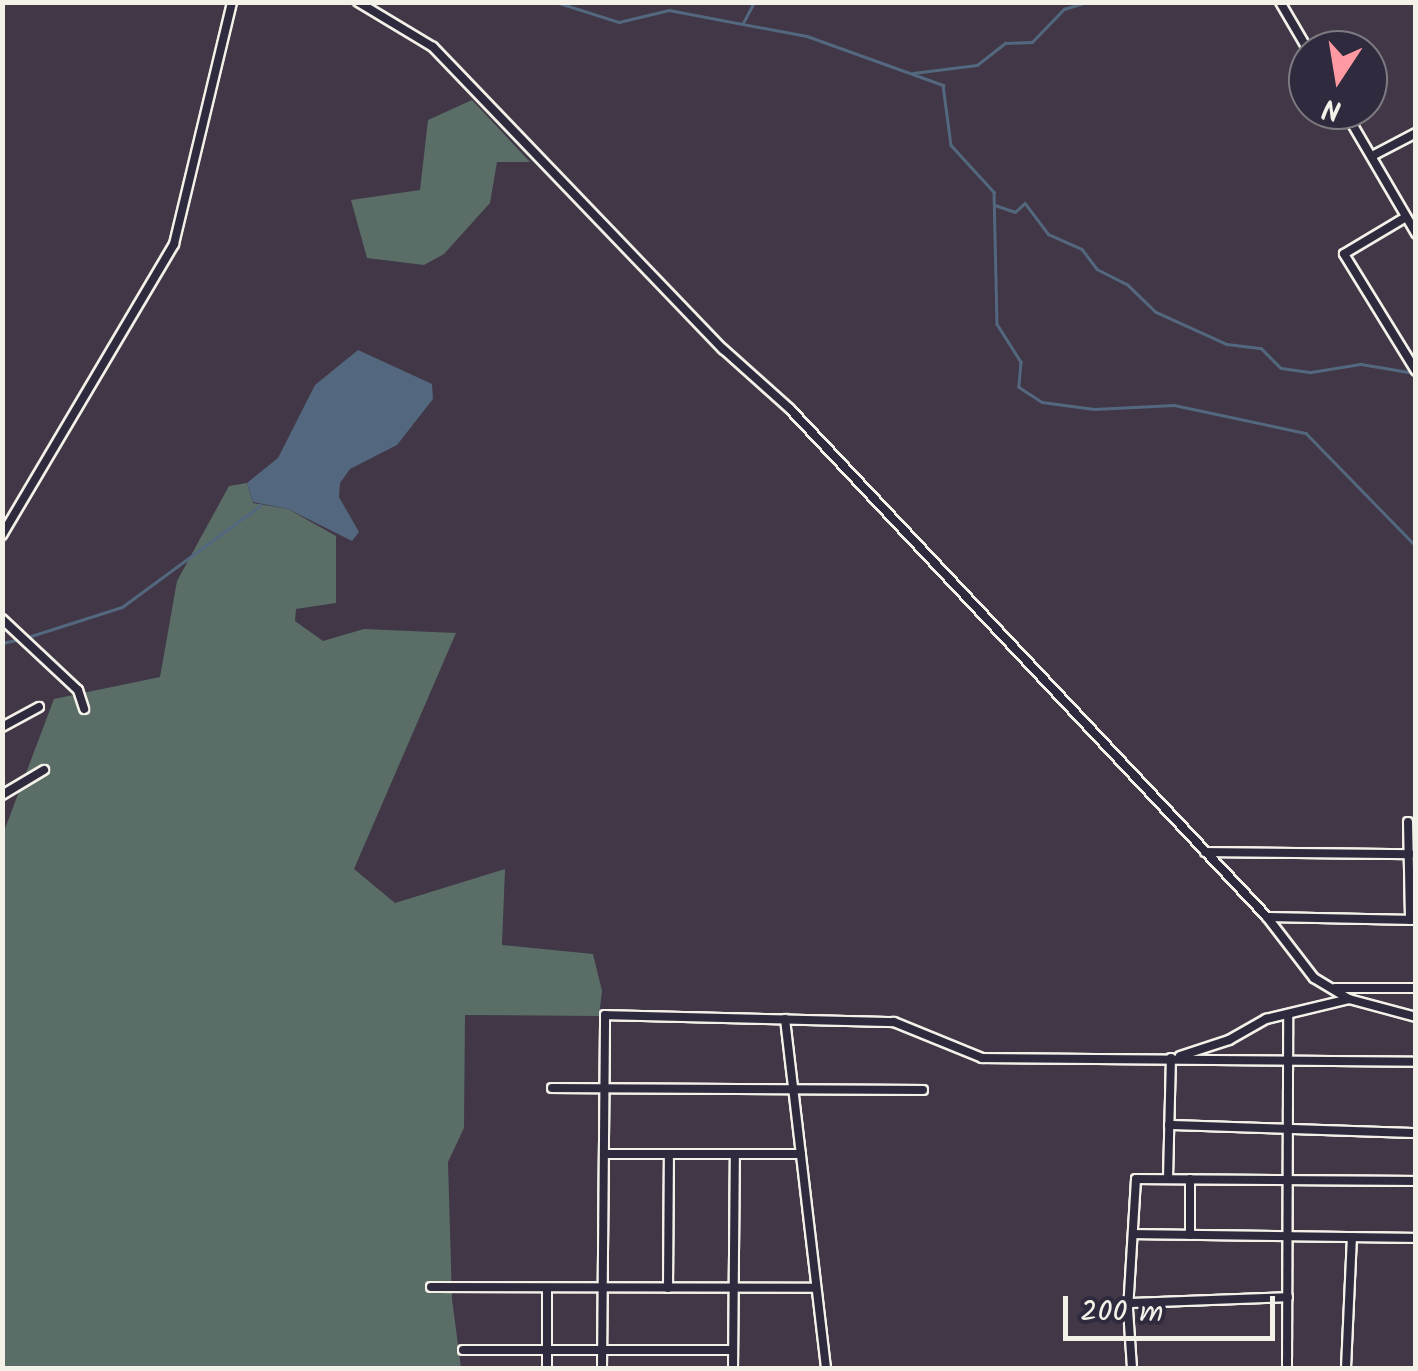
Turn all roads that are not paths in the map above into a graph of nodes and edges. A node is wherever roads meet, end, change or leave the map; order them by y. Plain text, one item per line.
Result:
1 (232, 2) edge
2 (358, 2) edge
3 (1280, 2) edge
4 (1296, 30) edge
5 (1356, 130) edge
6 (1416, 133) edge
7 (1372, 156) junction
8 (1406, 217) junction
9 (1416, 233) edge
10 (1416, 371) edge
11 (2, 535) edge
12 (2, 618) edge
13 (39, 707) dead end
14 (84, 709) dead end
15 (2, 727) edge
16 (44, 770) dead end
17 (2, 795) edge
18 (1408, 822) dead end
19 (1203, 852) junction
20 (1410, 854) junction
21 (1267, 918) junction
22 (1413, 920) edge
23 (1331, 988) junction
24 (1416, 988) edge
25 (1349, 999) junction
26 (1288, 1014) junction
27 (1416, 1017) edge
28 (785, 1020) junction
29 (1171, 1058) junction
30 (1288, 1060) junction
31 (1416, 1062) edge
32 (552, 1088) dead end
33 (605, 1088) junction
34 (794, 1090) junction
35 (923, 1090) dead end
36 (1168, 1125) junction
37 (1288, 1129) junction
38 (1416, 1132) edge
39 (604, 1154) junction
40 (670, 1154) junction
41 (736, 1154) junction
42 (801, 1154) junction
43 (1168, 1179) junction
44 (1190, 1179) junction
45 (1288, 1180) junction
46 (1416, 1181) edge
47 (1133, 1234) junction
48 (1190, 1235) junction
49 (1288, 1236) junction
50 (1352, 1237) junction
51 (1416, 1238) edge
52 (431, 1288) dead end
53 (547, 1288) junction
54 (602, 1288) junction
55 (668, 1288) junction
56 (734, 1288) junction
57 (816, 1288) junction
58 (1288, 1297) junction
59 (1128, 1303) junction
60 (463, 1350) dead end
61 (547, 1350) junction
62 (602, 1350) junction
63 (733, 1350) junction
64 (546, 1368) edge
65 (602, 1368) edge
66 (733, 1368) edge
67 (826, 1368) edge
68 (1132, 1368) edge
69 (1287, 1368) edge
70 (1346, 1368) edge

1 - 11 street
2 - 19 street
3 - 4 street
5 - 7 street
6 - 7 street
7 - 8 street
8 - 9 street
8 - 10 street
12 - 14 street
13 - 15 street
16 - 17 street
18 - 20 street
19 - 20 street
19 - 21 street
20 - 22 street
21 - 22 street
21 - 23 street
23 - 24 street
23 - 25 street
25 - 26 street
25 - 27 street
26 - 29 street
26 - 30 street
28 - 29 street
28 - 33 street
28 - 34 street
29 - 30 street
29 - 36 street
30 - 31 street
30 - 37 street
32 - 33 street
33 - 34 street
33 - 39 street
34 - 35 street
34 - 42 street
36 - 37 street
36 - 43 street
37 - 38 street
37 - 45 street
39 - 40 street
39 - 54 street
40 - 41 street
40 - 55 street
41 - 42 street
41 - 56 street
42 - 57 street
43 - 44 street
43 - 47 street
44 - 45 street
44 - 48 street
45 - 46 street
45 - 49 street
47 - 48 street
47 - 59 street
48 - 49 street
49 - 50 street
49 - 58 street
50 - 51 street
50 - 70 street
52 - 53 street
53 - 54 street
53 - 61 street
54 - 55 street
54 - 62 street
55 - 56 street
56 - 57 street
56 - 63 street
57 - 67 street
58 - 59 street
58 - 69 street
59 - 68 street
60 - 61 street
61 - 62 street
61 - 64 street
62 - 63 street
62 - 65 street
63 - 66 street

